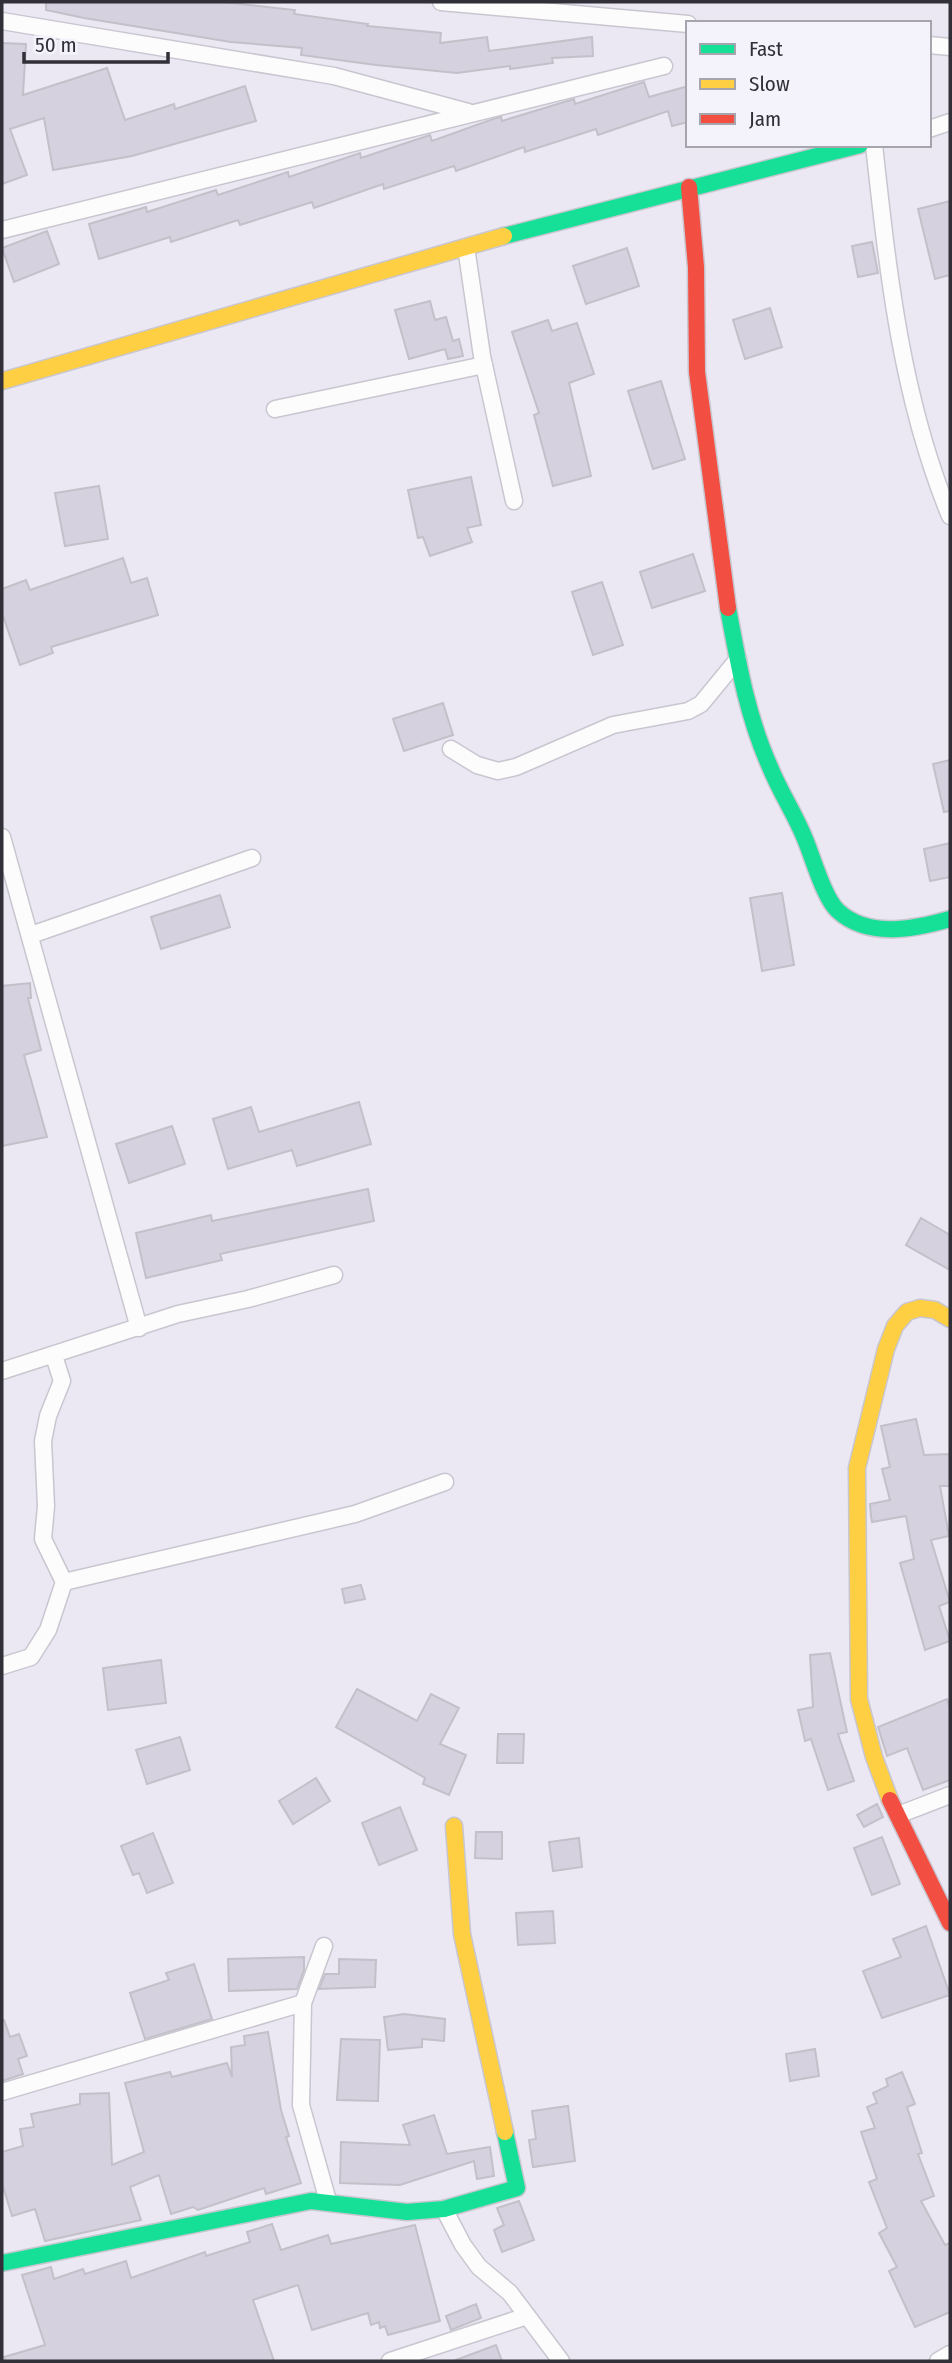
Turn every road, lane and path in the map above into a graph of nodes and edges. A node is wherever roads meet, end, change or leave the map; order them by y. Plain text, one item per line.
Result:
1 (441, 2) edge
2 (2, 21) edge
3 (686, 24) edge
4 (931, 45) edge
5 (950, 47) edge
6 (664, 66) dead end
7 (471, 112) junction
8 (950, 122) edge
9 (931, 128) edge
10 (852, 147) edge
11 (874, 147) edge
12 (689, 187) junction
13 (2, 230) edge
14 (466, 247) junction
15 (484, 365) junction
16 (2, 381) edge
17 (275, 409) dead end
18 (514, 501) dead end
19 (950, 516) edge
20 (738, 659) junction
21 (452, 749) dead end
22 (2, 836) edge
23 (252, 858) dead end
24 (950, 919) edge
25 (31, 935) junction
26 (334, 1275) dead end
27 (950, 1319) edge
28 (139, 1328) junction
29 (54, 1356) junction
30 (2, 1371) edge
31 (445, 1482) dead end
32 (64, 1582) junction
33 (2, 1666) edge
34 (950, 1795) edge
35 (898, 1815) junction
36 (454, 1826) dead end
37 (950, 1923) edge
38 (324, 1946) dead end
39 (303, 2003) junction
40 (2, 2092) edge
41 (328, 2201) junction
42 (444, 2209) junction
43 (2, 2263) edge
44 (527, 2316) junction
45 (950, 2354) edge
46 (390, 2361) edge
47 (561, 2361) edge
48 (938, 2361) edge

1 - 3 street
2 - 7 street
4 - 5 street
6 - 7 street
7 - 13 street
8 - 9 street
10 - 12 street
11 - 19 street
12 - 14 street
12 - 20 street
14 - 15 street
14 - 16 street
15 - 17 street
15 - 18 street
20 - 21 street
20 - 24 street
22 - 25 street
23 - 25 street
25 - 28 street
26 - 28 street
27 - 35 street
28 - 29 street
29 - 30 street
29 - 32 street
31 - 32 street
32 - 33 street
34 - 35 street
35 - 37 street
36 - 42 street
38 - 39 street
39 - 40 street
39 - 41 street
41 - 42 street
41 - 43 street
42 - 44 street
44 - 46 street
44 - 47 street
45 - 48 street

